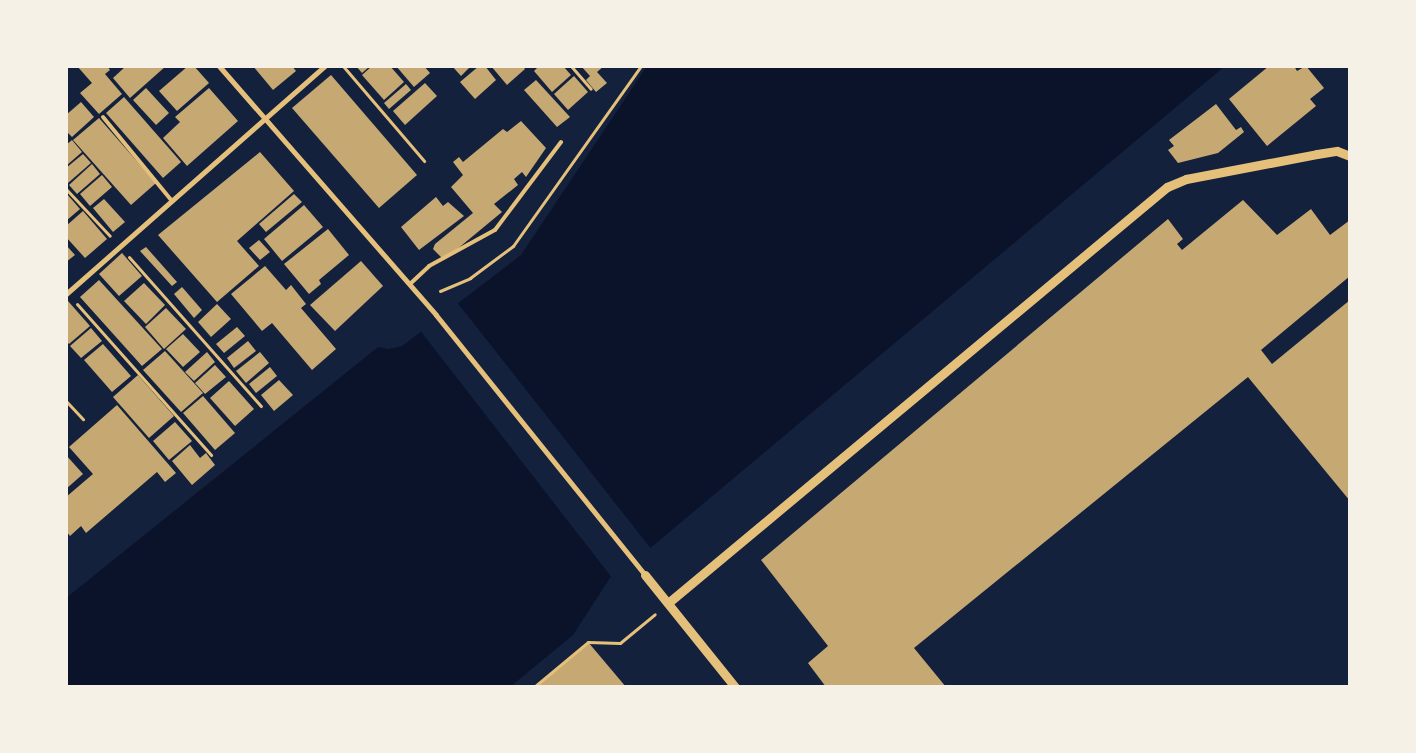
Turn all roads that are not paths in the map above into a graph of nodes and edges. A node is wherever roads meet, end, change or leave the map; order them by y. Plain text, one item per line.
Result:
1 (219, 66) edge
2 (325, 66) edge
3 (103, 117) dead end
4 (265, 119) junction
5 (561, 142) dead end
6 (1350, 156) edge
7 (172, 201) junction
8 (410, 284) junction
9 (66, 293) edge
10 (645, 574) joint
11 (668, 603) junction
12 (735, 687) edge

1 - 4 street
2 - 4 street
3 - 7 lane
4 - 7 street
4 - 8 street
5 - 8 lane
6 - 11 street
7 - 9 street
8 - 10 street
10 - 11 street
11 - 12 street

